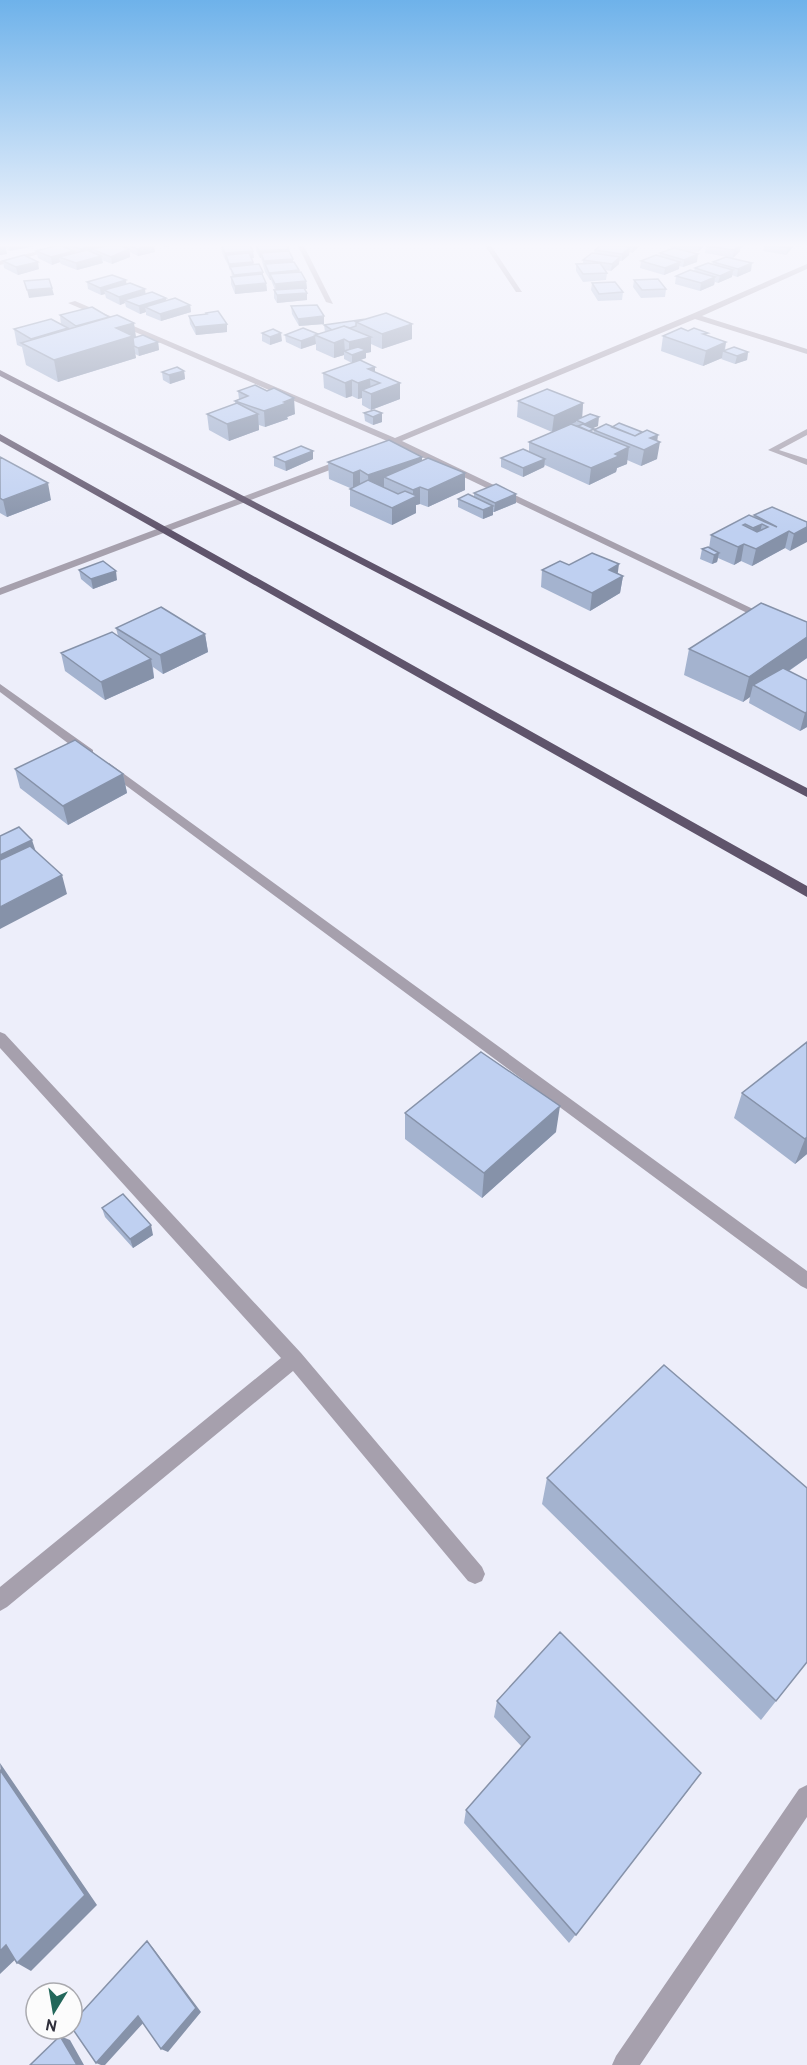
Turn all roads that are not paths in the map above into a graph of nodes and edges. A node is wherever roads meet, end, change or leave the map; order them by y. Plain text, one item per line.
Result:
1 (159, 340) edge
2 (637, 340) edge
3 (771, 340) edge
4 (807, 352) edge
5 (0, 373) edge
6 (807, 432) edge
7 (0, 438) edge
8 (397, 442) junction
9 (364, 454) edge
10 (352, 458) edge
11 (807, 462) edge
12 (241, 498) junction
13 (162, 529) junction
14 (0, 592) edge
15 (775, 623) edge
16 (0, 687) edge
17 (807, 793) edge
18 (807, 892) edge
19 (0, 1038) edge
20 (807, 1281) edge
21 (294, 1359) junction
22 (475, 1574) dead end
23 (0, 1600) edge
24 (807, 1797) edge
25 (625, 2065) edge

1 - 8 street
2 - 8 street
3 - 4 street
5 - 12 highway
6 - 11 street
7 - 13 highway
8 - 9 street
8 - 15 street
10 - 12 street
12 - 13 street
12 - 17 highway
13 - 14 street
13 - 18 highway
16 - 20 street
19 - 21 street
21 - 22 street
21 - 23 street
24 - 25 street

